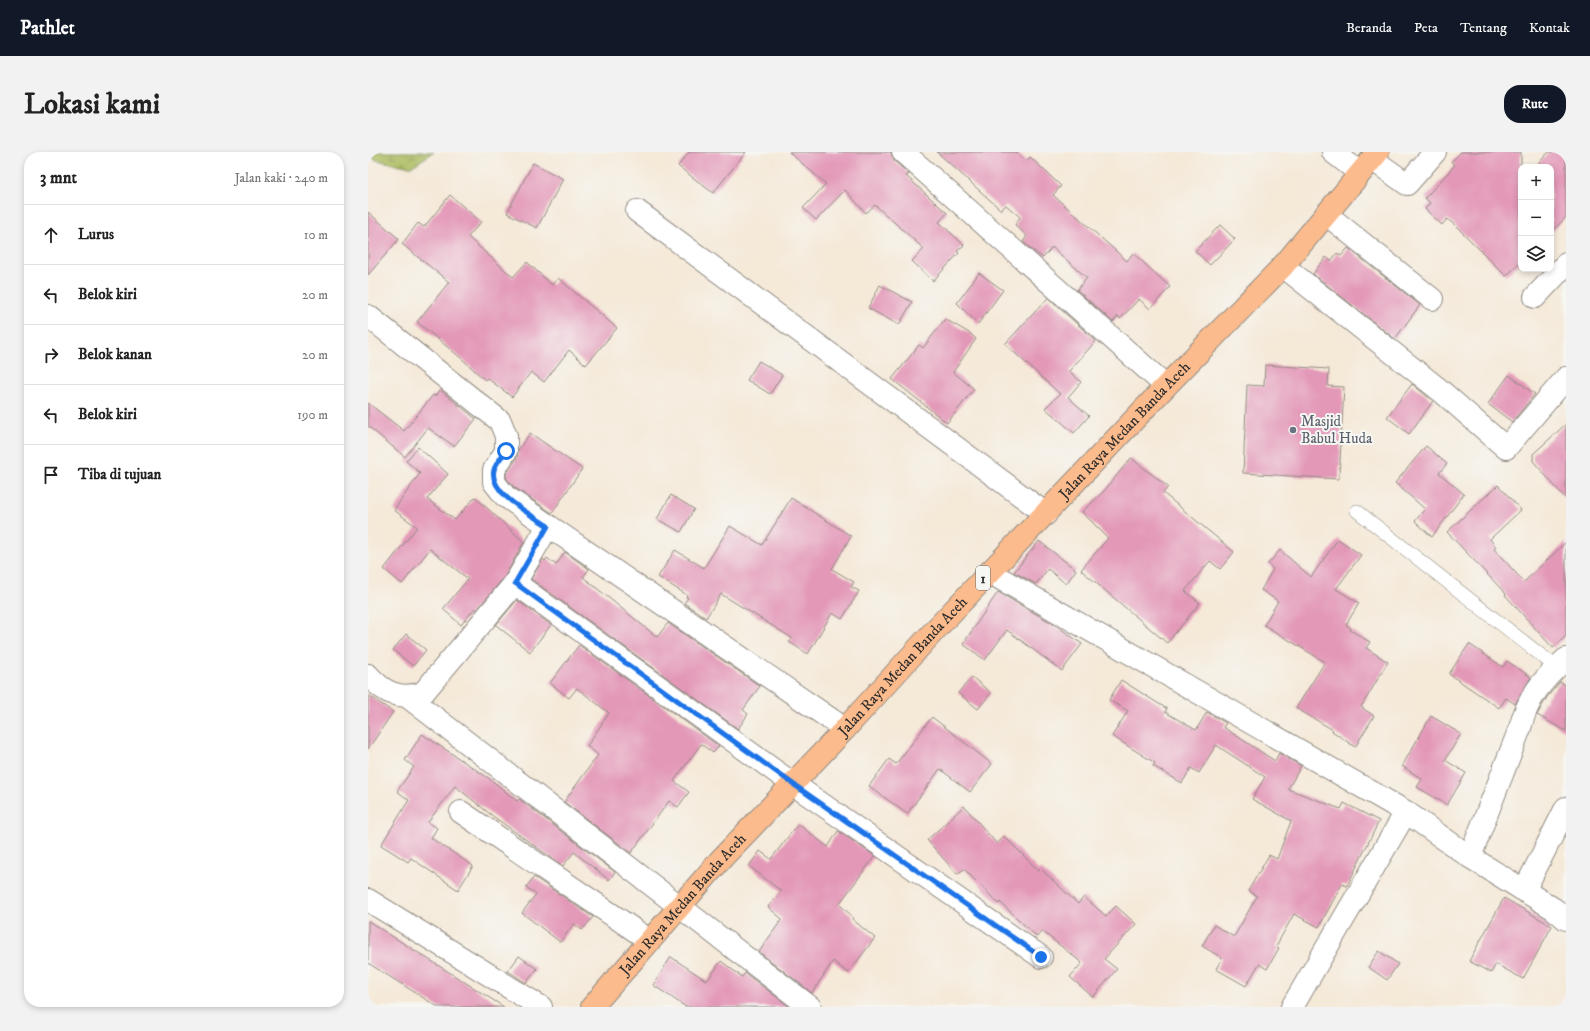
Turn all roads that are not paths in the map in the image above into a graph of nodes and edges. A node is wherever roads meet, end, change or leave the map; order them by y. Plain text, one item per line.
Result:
1 (903, 152) edge
2 (1333, 152) edge
3 (1435, 152) edge
4 (1370, 161) edge
5 (637, 211) dead end
6 (1326, 214) junction
7 (1566, 264) edge
8 (1283, 266) junction
9 (1535, 297) dead end
10 (1432, 299) dead end
11 (368, 316) edge
12 (1566, 378) edge
13 (1166, 386) junction
14 (1357, 511) dead end
15 (1046, 514) junction
16 (548, 526) junction
17 (989, 572) junction
18 (515, 583) junction
19 (1561, 663) edge
20 (368, 675) edge
21 (408, 697) junction
22 (845, 729) junction
23 (793, 784) junction
24 (1566, 808) edge
25 (461, 812) dead end
26 (1406, 812) junction
27 (1470, 857) junction
28 (1524, 891) junction
29 (368, 900) edge
30 (679, 907) junction
31 (1566, 919) edge
32 (649, 940) junction
33 (1041, 957) dead end
34 (541, 1007) edge
35 (592, 1007) edge
36 (810, 1007) edge
37 (1292, 1007) edge

1 - 13 street
2 - 4 street
3 - 4 street
4 - 6 highway, Jalan Raya Medan Banda Aceh / 1
5 - 15 street
6 - 8 highway, Jalan Raya Medan Banda Aceh / 1
6 - 10 street
7 - 9 street
8 - 12 street
8 - 13 highway, Jalan Raya Medan Banda Aceh / 1
11 - 16 street
13 - 15 highway, Jalan Raya Medan Banda Aceh / 1
14 - 19 lane
15 - 17 highway, Jalan Raya Medan Banda Aceh / 1
16 - 18 street
16 - 22 street
17 - 22 highway, Jalan Raya Medan Banda Aceh / 1
17 - 26 street
18 - 21 street
18 - 23 street
19 - 27 street
20 - 21 street
21 - 30 street
22 - 23 highway, Jalan Raya Medan Banda Aceh / 1
23 - 30 highway, Jalan Raya Medan Banda Aceh / 1
23 - 33 street
24 - 28 street
25 - 32 street
26 - 27 street
26 - 37 street
27 - 28 street
28 - 31 street
29 - 34 street
30 - 32 highway, Jalan Raya Medan Banda Aceh / 1
30 - 36 street
32 - 35 highway, Jalan Raya Medan Banda Aceh / 1

